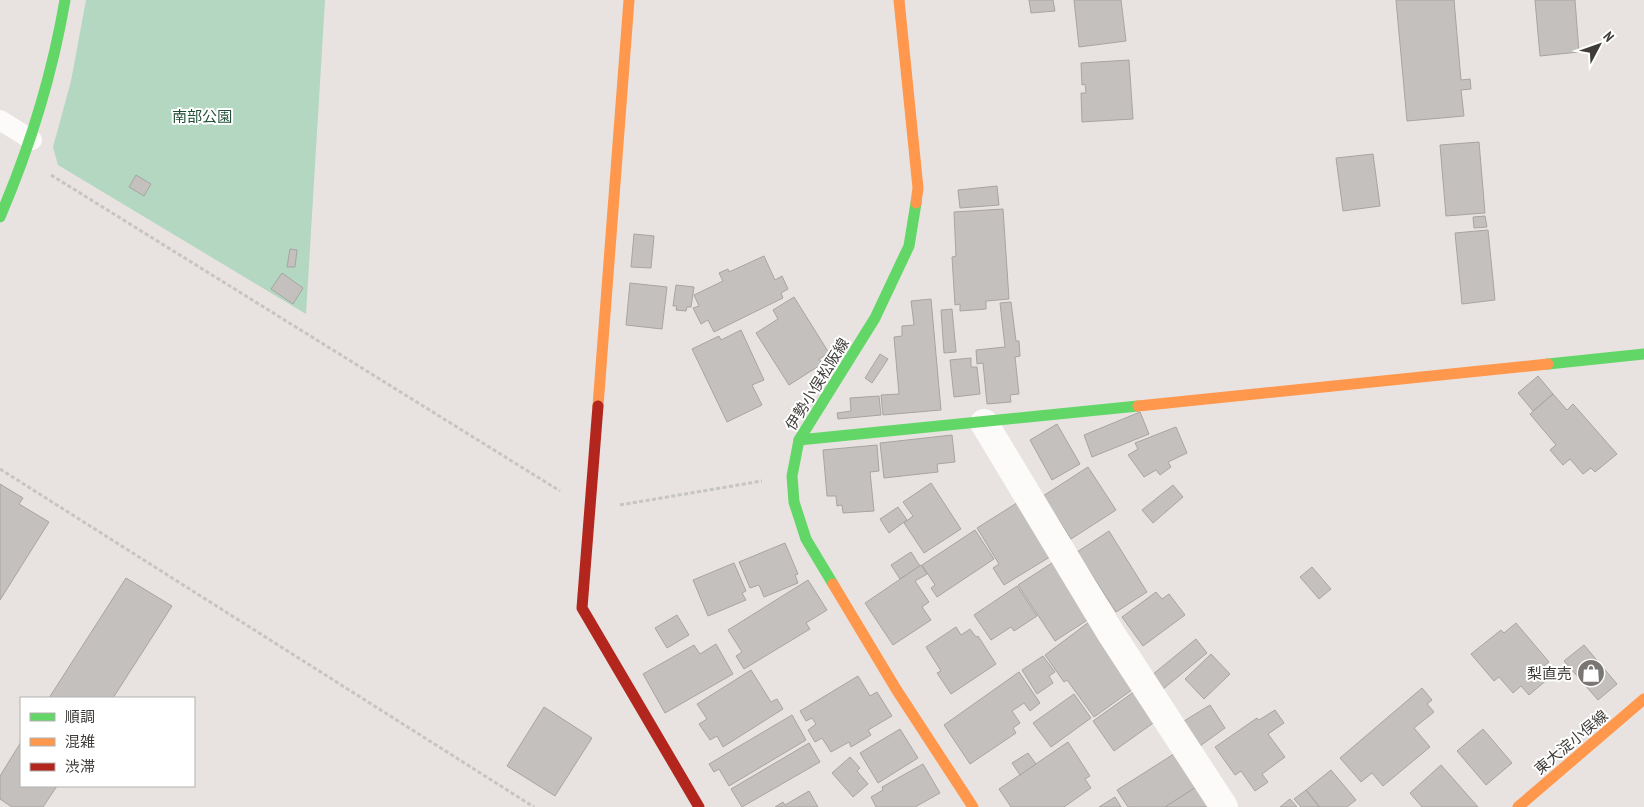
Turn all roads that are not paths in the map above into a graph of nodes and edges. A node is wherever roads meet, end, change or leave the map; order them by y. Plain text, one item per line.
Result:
1 (65, 0) edge
2 (630, 0) edge
3 (900, 0) edge
4 (0, 120) edge
5 (28, 149) junction
6 (0, 217) edge
7 (1644, 354) edge
8 (984, 423) junction
9 (799, 440) junction
10 (1644, 699) edge
11 (699, 807) edge
12 (973, 807) edge
13 (1224, 807) edge
14 (1518, 807) edge

1 - 5 street
2 - 11 street
3 - 9 street, 伊勢小俣松阪線
4 - 5 lane
5 - 6 street
7 - 8 street
8 - 9 street
8 - 13 street
9 - 12 street, 伊勢小俣松阪線
10 - 14 street, 東大淀小俣線

